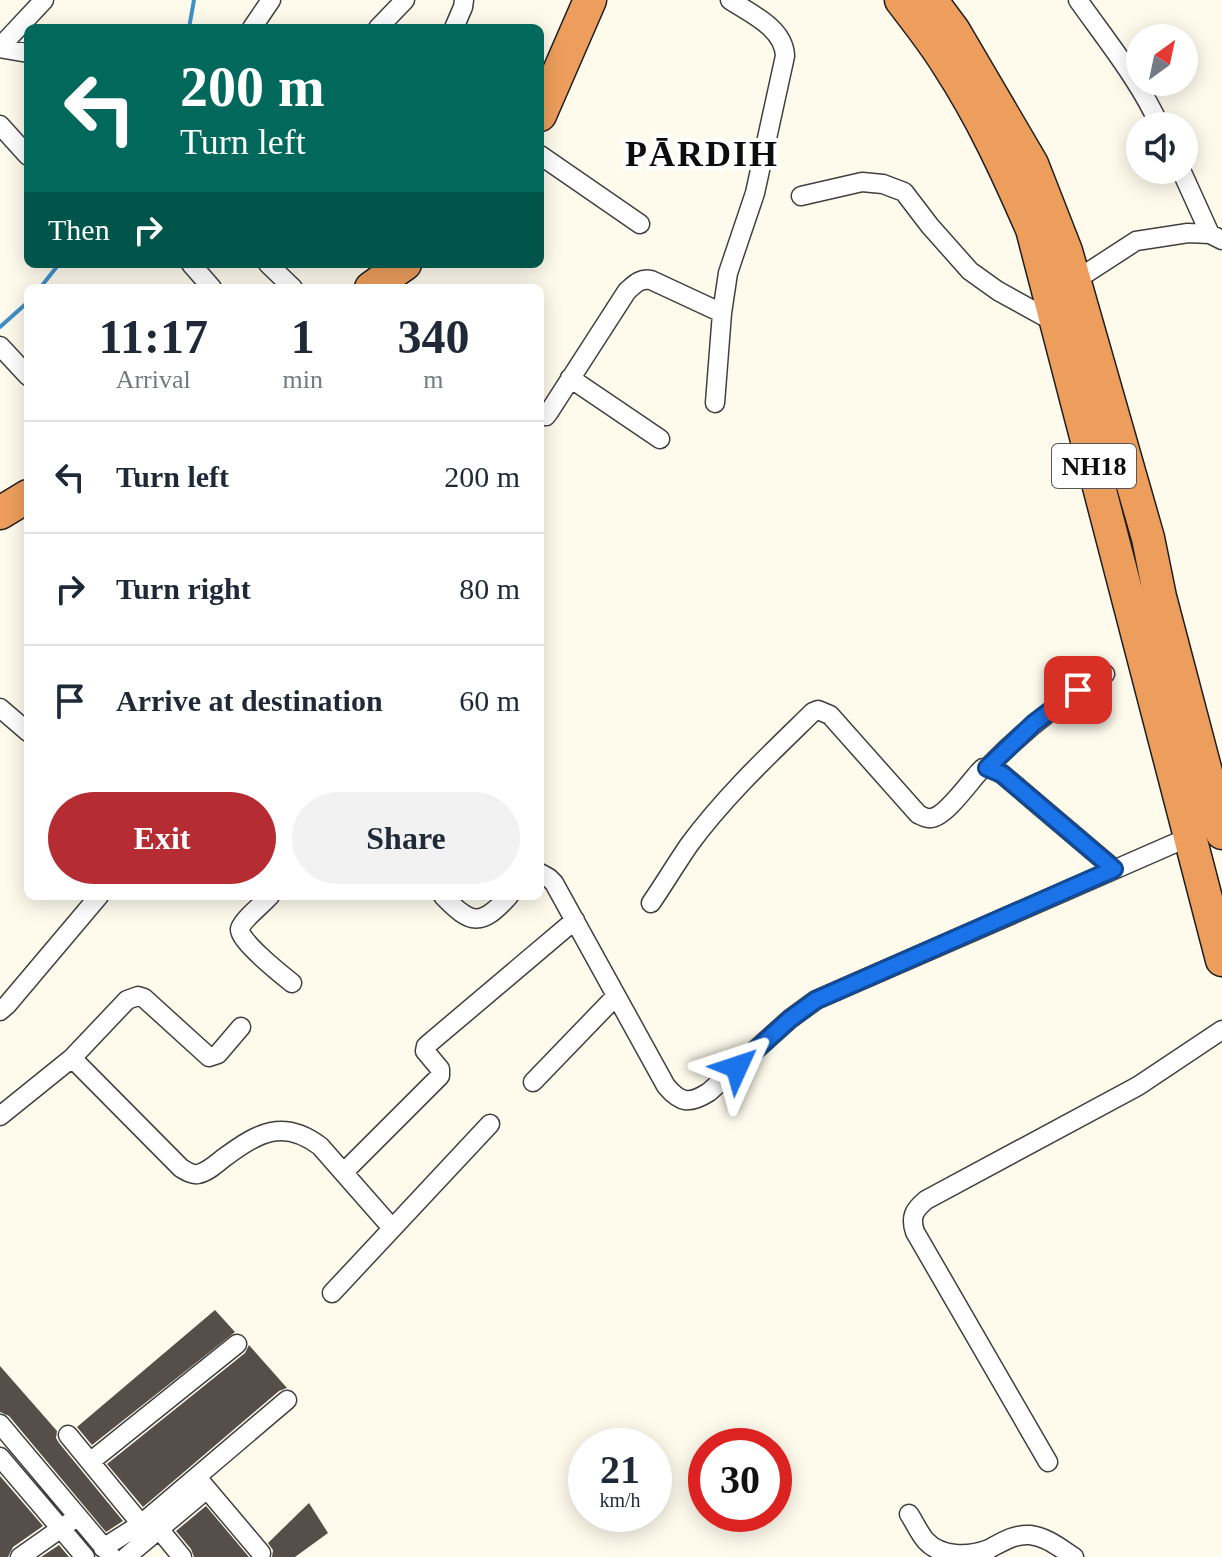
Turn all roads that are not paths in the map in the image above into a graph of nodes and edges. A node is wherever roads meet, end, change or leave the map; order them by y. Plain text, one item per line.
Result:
1 (44, 0) edge
2 (271, 0) edge
3 (405, 0) edge
4 (464, 0) edge
5 (578, 0) edge
6 (590, 0) edge
7 (730, 0) edge
8 (901, 0) edge
9 (931, 0) edge
10 (1078, 0) edge
11 (255, 24) edge
12 (382, 24) edge
13 (456, 24) edge
14 (0, 47) edge
15 (24, 52) edge
16 (544, 73) edge
17 (544, 106) edge
18 (1154, 112) edge
19 (0, 125) edge
20 (24, 152) edge
21 (544, 158) edge
22 (1188, 184) edge
23 (801, 196) dead end
24 (640, 224) dead end
25 (1216, 237) edge
26 (194, 268) edge
27 (399, 268) edge
28 (422, 268) edge
29 (1076, 280) junction
30 (208, 284) edge
31 (377, 284) edge
32 (400, 284) edge
33 (722, 313) junction
34 (1058, 324) junction
35 (0, 346) edge
36 (24, 372) edge
37 (570, 378) junction
38 (715, 403) dead end
39 (544, 416) edge
40 (660, 439) dead end
41 (24, 498) edge
42 (0, 513) edge
43 (24, 515) edge
44 (0, 530) edge
45 (1148, 538) junction
46 (1114, 544) junction
47 (1105, 674) dead end
48 (0, 708) edge
49 (24, 729) edge
50 (987, 768) junction
51 (1222, 833) edge
52 (1189, 837) junction
53 (1114, 869) junction
54 (544, 875) edge
55 (96, 900) edge
56 (266, 900) edge
57 (447, 900) edge
58 (506, 900) edge
59 (651, 903) dead end
60 (575, 920) junction
61 (1222, 960) edge
62 (292, 983) dead end
63 (616, 996) junction
64 (0, 1011) edge
65 (241, 1027) dead end
66 (1222, 1030) edge
67 (72, 1058) junction
68 (533, 1082) dead end
69 (0, 1116) edge
70 (490, 1124) dead end
71 (344, 1172) junction
72 (392, 1228) junction
73 (332, 1293) dead end
74 (237, 1344) dead end
75 (287, 1400) dead end
76 (0, 1424) edge
77 (68, 1435) dead end
78 (0, 1457) edge
79 (90, 1462) junction
80 (1048, 1462) dead end
81 (202, 1483) junction
82 (909, 1514) dead end
83 (78, 1517) junction
84 (150, 1527) junction
85 (61, 1529) junction
86 (108, 1552) edge
87 (261, 1553) dead end
88 (20, 1557) edge
89 (85, 1557) edge
90 (126, 1557) edge
91 (182, 1557) edge
92 (1074, 1557) edge

1 - 14 street
2 - 11 street
3 - 12 street
4 - 13 street
5 - 16 highway
6 - 17 highway
7 - 33 street
8 - 34 highway, NH18
9 - 29 highway, NH18
10 - 18 street
14 - 15 street
19 - 20 street
21 - 24 street
22 - 25 street
23 - 34 street
25 - 29 street
26 - 30 street
27 - 31 highway
28 - 32 highway
29 - 45 highway, NH18
33 - 37 street
33 - 38 street
34 - 46 highway, NH18
35 - 36 street
37 - 39 street
37 - 40 street
41 - 42 highway
43 - 44 highway
45 - 46 highway
45 - 51 highway, NH18
46 - 52 highway, NH18
47 - 50 street
48 - 49 street
50 - 53 street
50 - 59 street
52 - 53 street
52 - 61 highway, NH18
53 - 63 street
54 - 60 street
55 - 64 street
56 - 62 street
57 - 58 street
60 - 63 street
60 - 71 street
63 - 68 street
65 - 67 street
66 - 80 street
67 - 69 street
67 - 71 street
70 - 72 street
71 - 72 street
72 - 73 street
74 - 79 street
75 - 81 street
76 - 83 street
77 - 79 street
78 - 85 street
79 - 84 street
81 - 84 street
81 - 87 street
82 - 92 street
83 - 85 street
83 - 86 street
84 - 86 street
84 - 90 street
84 - 91 street
85 - 88 street
85 - 89 street

